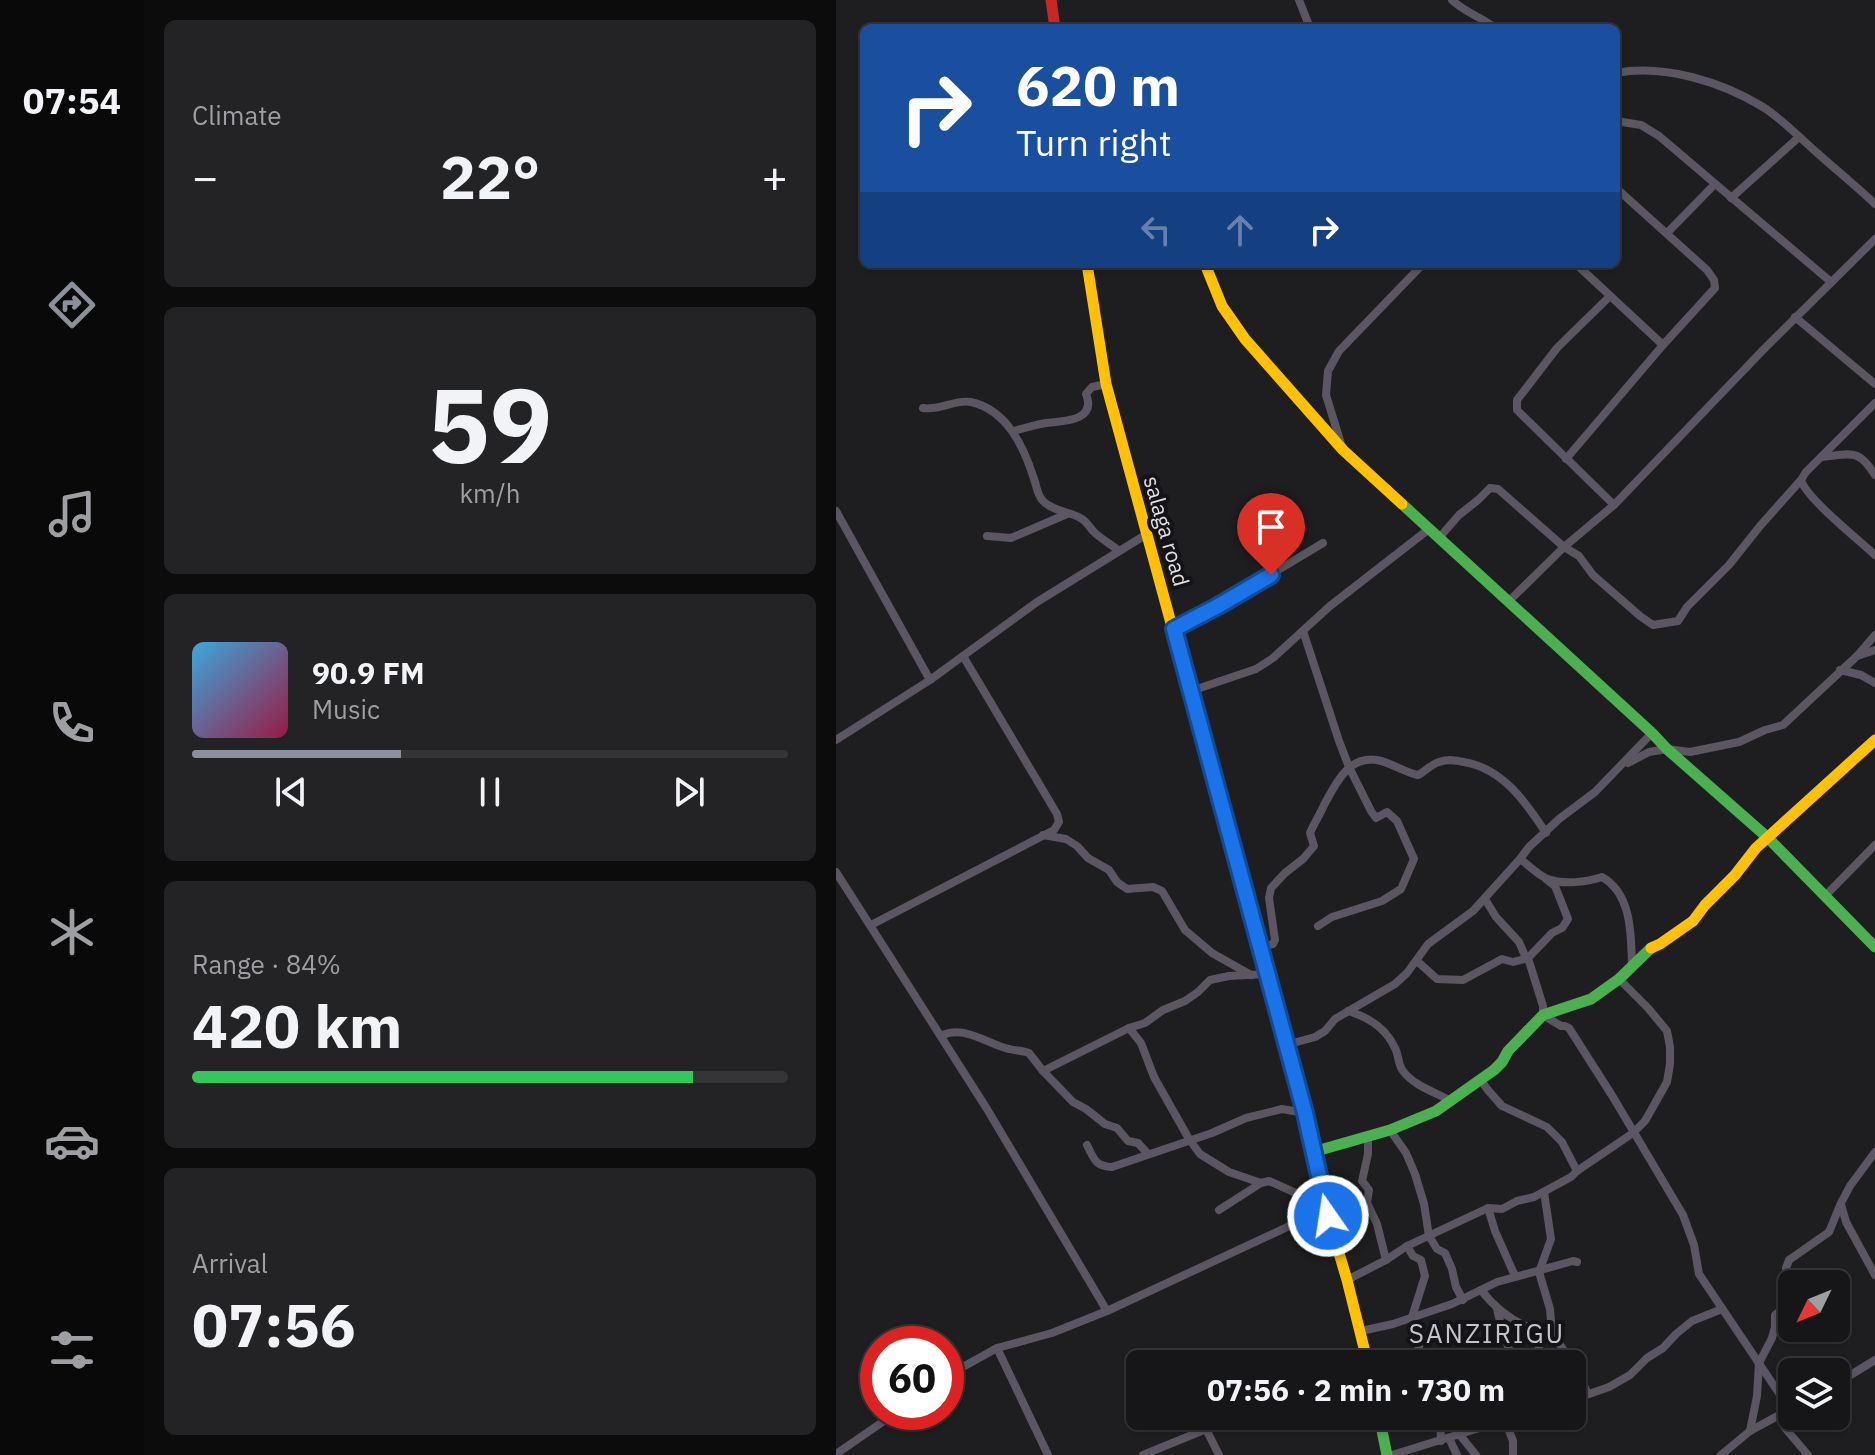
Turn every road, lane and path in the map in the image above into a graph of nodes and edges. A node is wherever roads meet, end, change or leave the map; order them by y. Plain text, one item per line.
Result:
1 (1051, 0) edge
2 (1299, 0) edge
3 (1452, 0) edge
4 (1054, 24) edge
5 (1308, 24) edge
6 (1490, 24) edge
7 (1620, 72) edge
8 (1620, 122) edge
9 (1799, 137) junction
10 (1715, 184) junction
11 (1620, 192) edge
12 (1731, 198) junction
13 (1875, 204) edge
14 (1667, 233) junction
15 (1875, 239) edge
16 (1088, 268) edge
17 (1207, 268) edge
18 (1419, 268) edge
19 (1580, 268) edge
20 (1831, 282) junction
21 (1610, 296) junction
22 (1795, 317) junction
23 (1663, 345) junction
24 (1106, 384) junction
25 (1875, 384) edge
26 (1875, 403) edge
27 (923, 408) dead end
28 (1014, 431) junction
29 (1343, 450) junction
30 (1821, 457) junction
31 (1566, 459) junction
32 (1875, 475) edge
33 (1801, 480) junction
34 (1614, 505) junction
35 (836, 511) edge
36 (1068, 514) junction
37 (1429, 529) junction
38 (1147, 534) junction
39 (987, 536) dead end
40 (1439, 538) junction
41 (1323, 543) dead end
42 (1564, 547) junction
43 (1119, 551) junction
44 (1875, 555) edge
45 (1508, 602) junction
46 (1174, 629) junction
47 (1303, 631) junction
48 (1875, 635) edge
49 (1875, 650) edge
50 (963, 656) junction
51 (1857, 656) junction
52 (1840, 670) junction
53 (930, 680) junction
54 (1875, 683) edge
55 (1191, 691) junction
56 (1652, 733) junction
57 (836, 740) edge
58 (1875, 740) edge
59 (1667, 749) junction
60 (1622, 765) junction
61 (1349, 767) junction
62 (1546, 833) junction
63 (1043, 835) junction
64 (1767, 837) junction
65 (1875, 845) edge
66 (1520, 859) junction
67 (836, 872) edge
68 (1546, 879) junction
69 (1825, 896) junction
70 (1485, 899) junction
71 (871, 925) junction
72 (1318, 926) dead end
73 (1875, 947) edge
74 (1259, 948) junction
75 (1527, 958) junction
76 (1417, 961) junction
77 (1632, 966) junction
78 (1266, 974) junction
79 (1251, 975) junction
80 (1619, 979) junction
81 (1348, 1011) junction
82 (1543, 1015) junction
83 (1129, 1028) junction
84 (941, 1036) junction
85 (1286, 1045) junction
86 (1043, 1071) junction
87 (1481, 1080) junction
88 (1451, 1101) junction
89 (1305, 1113) junction
90 (1390, 1130) junction
91 (1633, 1133) junction
92 (1368, 1138) junction
93 (1189, 1139) junction
94 (1087, 1145) dead end
95 (1313, 1152) junction
96 (1875, 1152) edge
97 (1148, 1154) junction
98 (1577, 1171) junction
99 (1261, 1183) junction
100 (1544, 1192) junction
101 (1841, 1203) junction
102 (1488, 1208) junction
103 (1219, 1210) dead end
104 (1311, 1216) junction
105 (1328, 1216) junction
106 (1429, 1236) junction
107 (1407, 1246) junction
108 (1386, 1260) junction
109 (1577, 1262) dead end
110 (1539, 1272) junction
111 (1875, 1275) edge
112 (1515, 1276) junction
113 (1347, 1280) junction
114 (1481, 1290) junction
115 (1463, 1300) junction
116 (1497, 1308) junction
117 (1722, 1309) junction
118 (1107, 1311) junction
119 (1412, 1317) junction
120 (1361, 1331) junction
121 (1537, 1331) junction
122 (1552, 1333) junction
123 (997, 1348) junction
124 (1365, 1350) edge
125 (1418, 1350) edge
126 (1509, 1350) edge
127 (1540, 1350) edge
128 (1875, 1360) edge
129 (1759, 1363) junction
130 (964, 1366) edge
131 (1850, 1375) edge
132 (1778, 1392) edge
133 (1588, 1394) joint
134 (1778, 1416) edge
135 (871, 1430) edge
136 (1204, 1430) edge
137 (1206, 1430) edge
138 (1383, 1430) edge
139 (1443, 1430) edge
140 (1470, 1430) edge
141 (1506, 1430) edge
142 (1787, 1430) edge
143 (1750, 1431) junction
144 (1459, 1434) junction
145 (1445, 1440) junction
146 (836, 1454) edge
147 (1048, 1455) edge
148 (1143, 1455) edge
149 (1219, 1455) edge
150 (1390, 1455) edge
151 (1457, 1455) edge
152 (1476, 1455) edge
153 (1513, 1455) edge
154 (1721, 1455) edge
155 (1808, 1455) edge

1 - 4 street
2 - 5 street
3 - 6 street
7 - 9 street
8 - 10 street
9 - 12 street
9 - 13 street
10 - 12 street
10 - 14 street
11 - 14 street
12 - 20 street
14 - 23 street
15 - 20 street
16 - 24 street, salaga road
17 - 29 street
18 - 29 street
19 - 21 street
20 - 22 street
21 - 23 street
21 - 31 street
22 - 25 street
22 - 34 street
23 - 31 street
24 - 28 street
24 - 38 street, salaga road
26 - 30 street
27 - 28 street
28 - 36 street
29 - 37 street
30 - 32 street
30 - 33 street
31 - 34 street
33 - 42 street
33 - 44 street
34 - 42 street
35 - 53 street
36 - 39 street
36 - 43 street
37 - 40 street
37 - 47 street
38 - 43 street
38 - 46 street, salaga road
40 - 42 street
40 - 45 street
41 - 46 street
42 - 45 street
43 - 50 street
45 - 56 street
46 - 55 street, salaga road
47 - 55 street
47 - 61 street
48 - 51 street
49 - 51 street
50 - 53 street
50 - 63 street
51 - 52 street
52 - 54 street
52 - 59 street
53 - 57 street
55 - 74 street, salaga road
56 - 59 street
56 - 60 street
58 - 64 street
59 - 60 street
59 - 64 street
60 - 62 street
61 - 62 street
61 - 72 street
61 - 74 street
62 - 66 street
63 - 71 street
63 - 79 street
64 - 69 street
64 - 77 street
65 - 69 street
66 - 68 street
66 - 70 street
67 - 71 street
68 - 75 street
68 - 77 street
69 - 73 street
70 - 75 street
70 - 76 street
71 - 84 street
74 - 78 street, salaga road
75 - 76 street
75 - 82 street
76 - 81 street
77 - 80 street
78 - 79 street
78 - 85 street, salaga road
79 - 83 street
80 - 82 street
80 - 91 street
81 - 85 street
81 - 88 street
82 - 87 street
82 - 91 street
83 - 86 street
83 - 93 street
84 - 86 street
84 - 118 street
85 - 89 street, salaga road
86 - 97 street
87 - 88 street
87 - 98 street
88 - 90 street
89 - 93 street
89 - 95 street, salaga road
90 - 92 street
90 - 106 street
91 - 98 street
91 - 117 street
92 - 95 street
92 - 108 street
93 - 97 street
93 - 99 street
94 - 97 street
95 - 105 street, salaga road
96 - 101 street
98 - 100 street
99 - 103 street
99 - 104 street
100 - 102 street
100 - 110 street
101 - 111 street
101 - 129 street
102 - 106 street
102 - 112 street
104 - 105 street
104 - 118 street
105 - 113 street, salaga road
106 - 107 street
106 - 115 street
107 - 108 street
107 - 119 street
108 - 113 street
109 - 110 street
110 - 112 street
110 - 122 street
112 - 114 street
113 - 120 street, salaga road
114 - 115 street
114 - 116 street
115 - 119 street
116 - 121 street
116 - 126 street
117 - 129 street
117 - 133 street
118 - 123 street
119 - 120 street
119 - 125 street
120 - 124 street, salaga road
121 - 122 street
121 - 127 street
122 - 133 street
123 - 130 street
123 - 147 street
128 - 131 street
129 - 132 street
129 - 143 street
134 - 143 street
135 - 146 street
136 - 148 street
137 - 149 street
138 - 150 street
139 - 145 street
140 - 144 street
141 - 153 street
142 - 155 street
143 - 154 street
144 - 145 street
144 - 152 street
145 - 150 street
145 - 151 street

